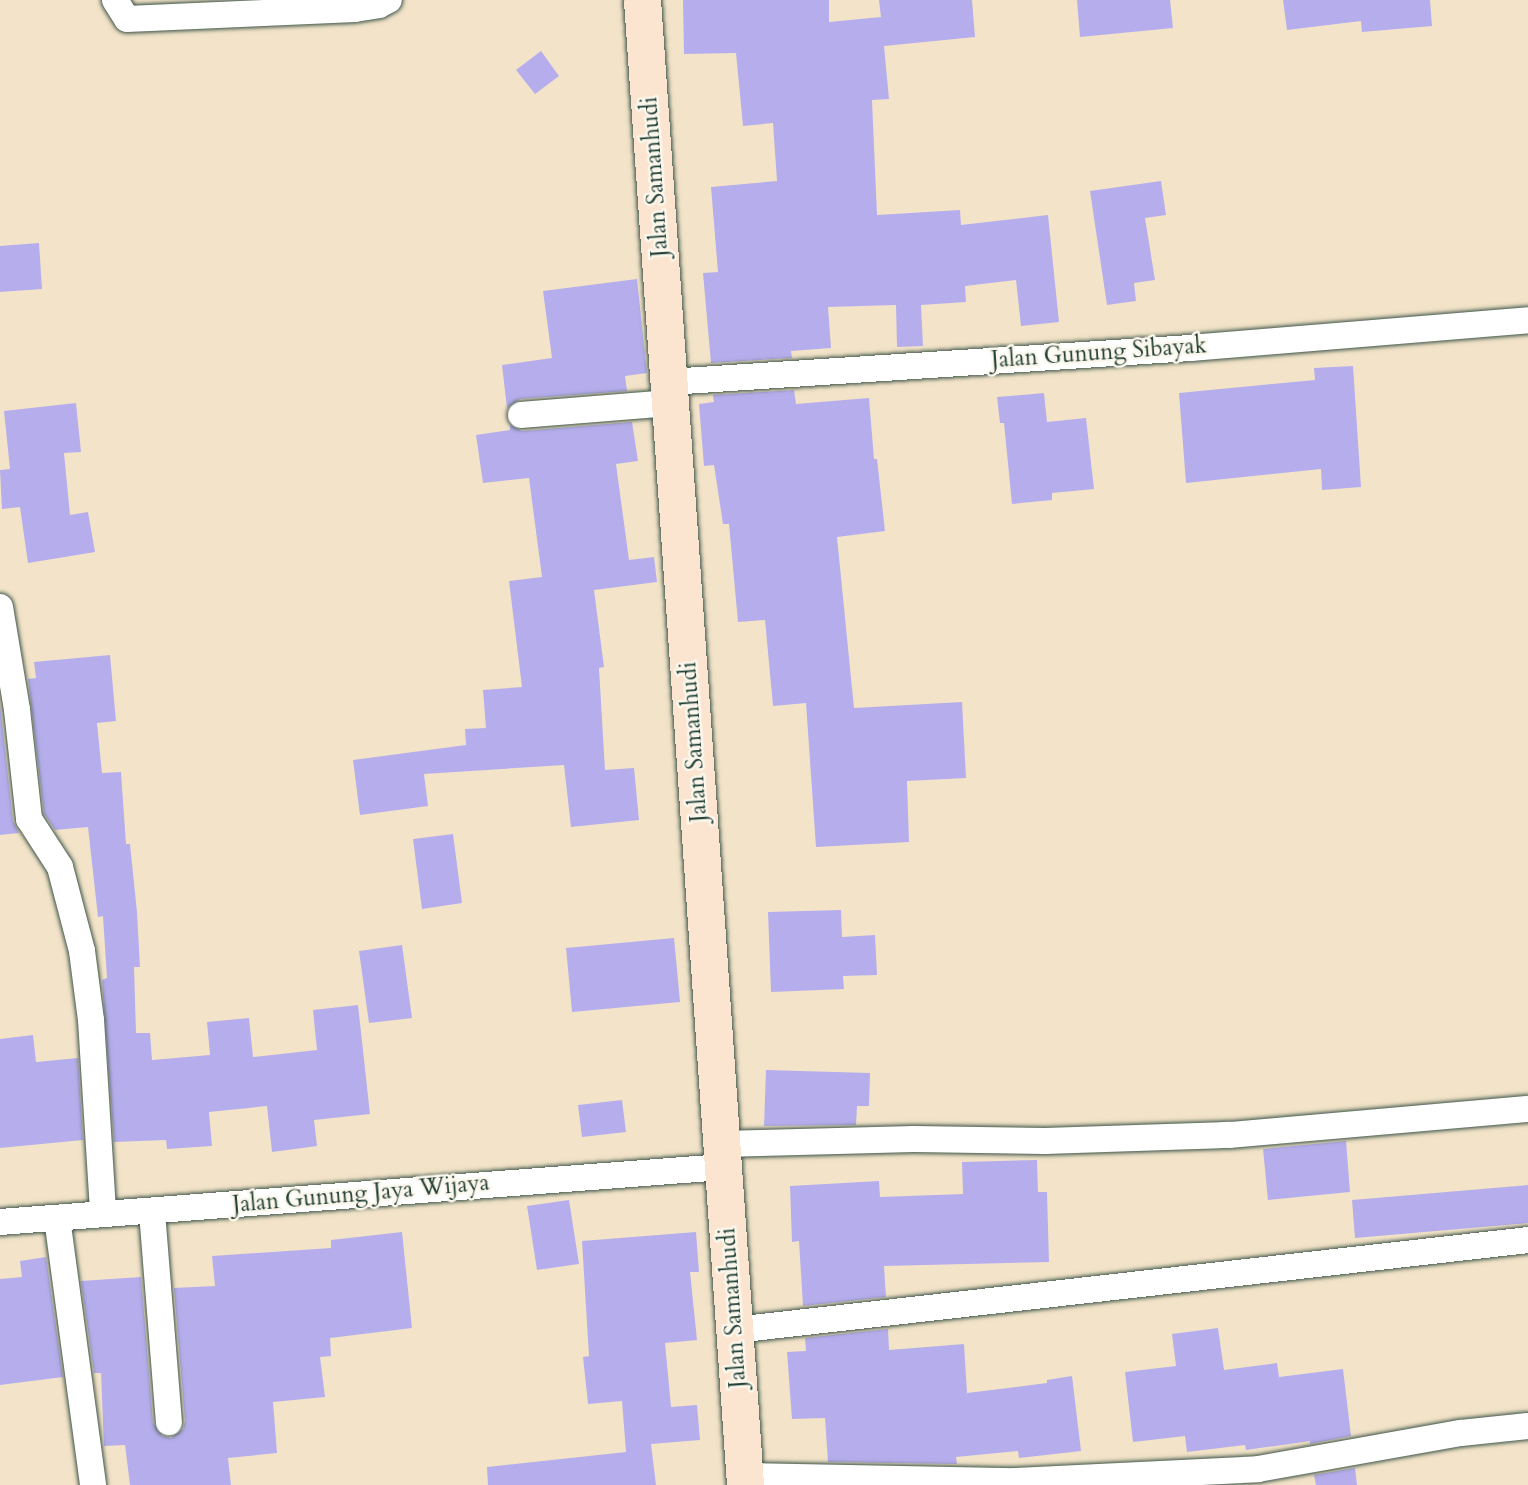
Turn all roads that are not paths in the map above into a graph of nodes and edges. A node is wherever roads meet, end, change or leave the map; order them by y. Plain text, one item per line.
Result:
1 (115, 0) edge
2 (388, 0) edge
3 (642, 0) edge
4 (1528, 320) edge
5 (670, 392) junction
6 (521, 415) dead end
7 (0, 607) edge
8 (1528, 1110) edge
9 (722, 1155) junction
10 (152, 1212) junction
11 (103, 1213) junction
12 (57, 1218) junction
13 (0, 1222) edge
14 (1528, 1240) edge
15 (735, 1330) junction
16 (169, 1422) dead end
17 (1528, 1426) edge
18 (745, 1480) edge
19 (93, 1485) edge

1 - 2 street
3 - 5 street, Jalan Samanhudi
4 - 5 street, Jalan Gunung Sibayak
5 - 6 street, Jalan Gunung Sibayak
5 - 9 street, Jalan Samanhudi
7 - 11 street
8 - 9 street, Jalan Gunung Jaya Wijaya
9 - 10 street, Jalan Gunung Jaya Wijaya
9 - 15 street, Jalan Samanhudi
10 - 11 street, Jalan Gunung Jaya Wijaya
10 - 16 street
11 - 12 street, Jalan Gunung Jaya Wijaya
12 - 13 street, Jalan Gunung Jaya Wijaya
12 - 19 street
14 - 15 street
15 - 18 street, Jalan Samanhudi
17 - 18 street

